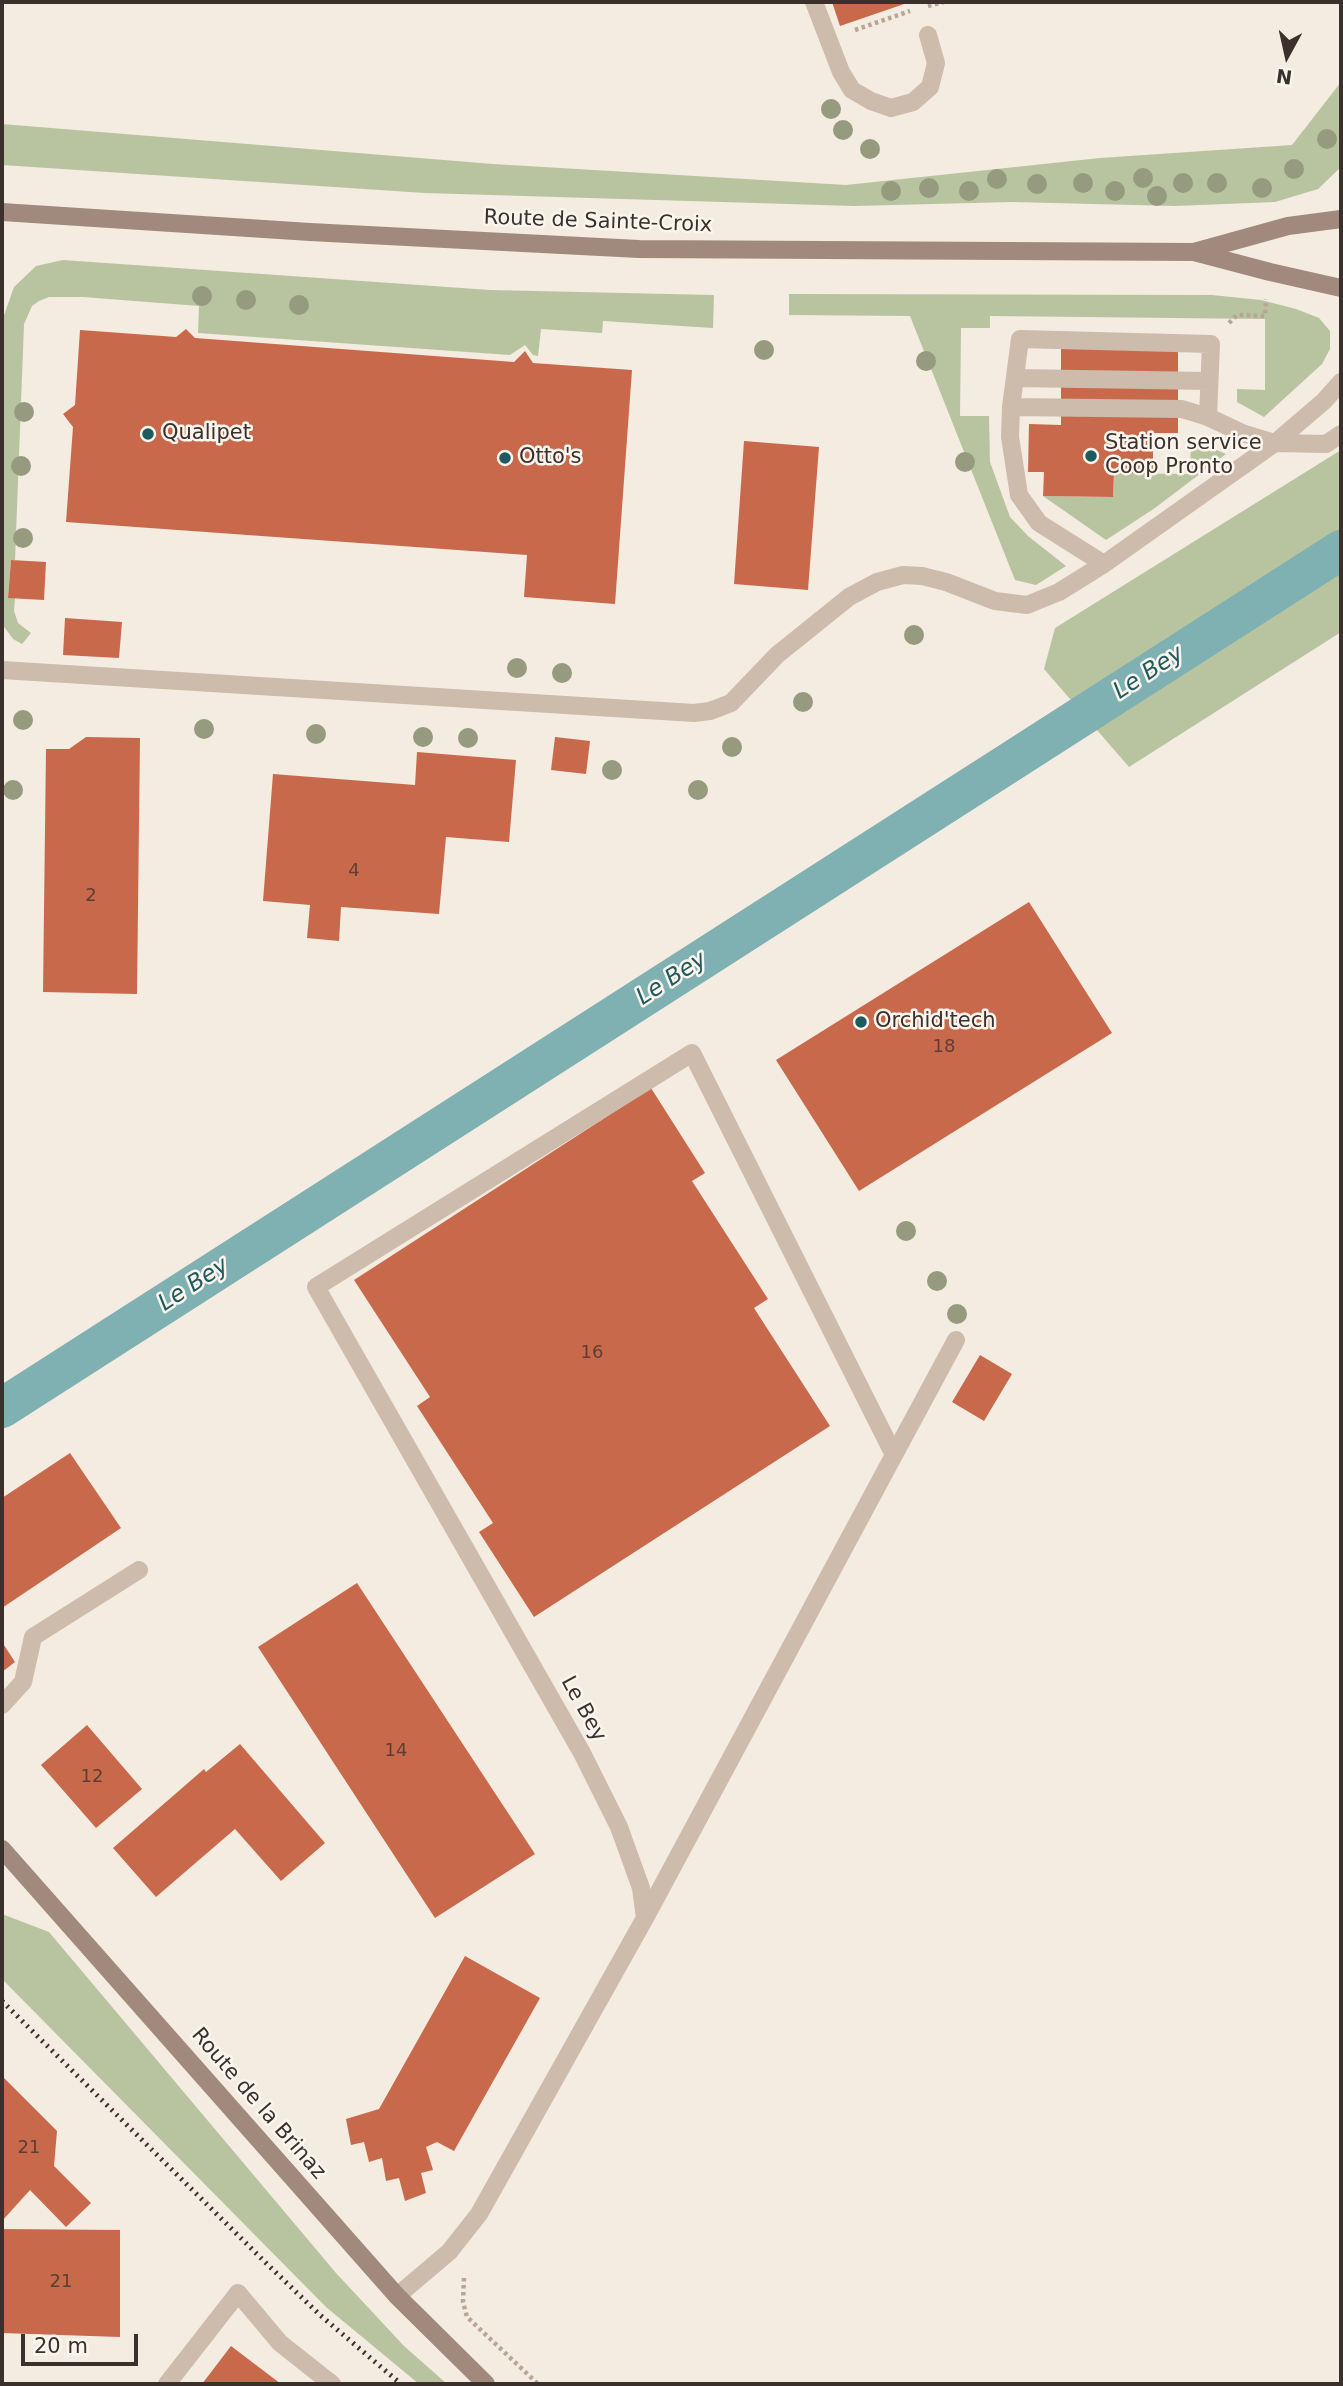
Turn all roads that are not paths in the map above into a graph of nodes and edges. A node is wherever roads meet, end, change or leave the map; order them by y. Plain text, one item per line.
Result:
1 (814, 2) edge
2 (928, 36) dead end
3 (2, 212) edge
4 (1341, 219) edge
5 (1194, 252) junction
6 (1341, 288) edge
7 (1016, 378) junction
8 (1209, 382) junction
9 (1341, 382) edge
10 (1011, 407) junction
11 (1208, 417) junction
12 (1341, 434) edge
13 (1275, 443) junction
14 (1104, 564) junction
15 (2, 670) edge
16 (956, 1340) dead end
17 (894, 1455) junction
18 (139, 1570) dead end
19 (2, 1705) edge
20 (2, 1849) edge
21 (645, 1918) junction
22 (397, 2296) junction
23 (167, 2384) edge
24 (332, 2384) edge
25 (486, 2384) edge

1 - 2 lane
3 - 5 main road, Route de Sainte-Croix
4 - 5 main road, Route de Sainte-Croix
5 - 6 main road, Route de Sainte-Croix
7 - 8 lane
7 - 8 lane
7 - 10 lane
8 - 11 lane
9 - 13 lane
10 - 11 lane
10 - 14 lane
11 - 13 lane
12 - 13 lane
13 - 14 lane
14 - 15 lane
16 - 17 lane
17 - 21 lane
17 - 21 lane, Le Bey
18 - 19 lane
20 - 22 main road, Route de la Brinaz
21 - 22 lane
22 - 25 main road, Route de la Brinaz
23 - 24 lane

